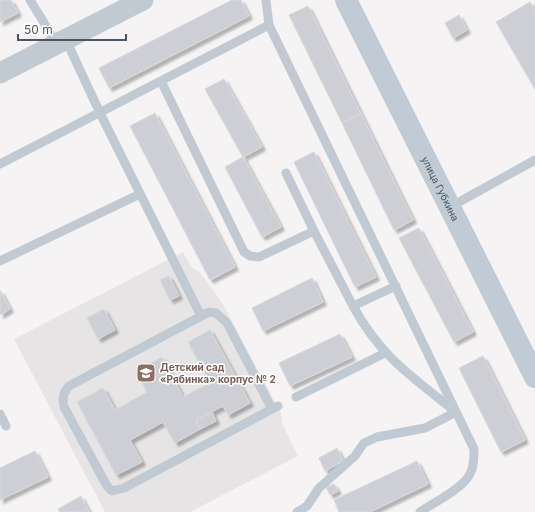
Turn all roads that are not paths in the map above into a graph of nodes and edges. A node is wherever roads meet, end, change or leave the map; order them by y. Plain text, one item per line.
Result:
1 (30, 0) edge
2 (143, 0) edge
3 (266, 0) edge
4 (346, 0) edge
5 (269, 25) junction
6 (62, 42) junction
7 (0, 73) edge
8 (161, 81) junction
9 (100, 113) junction
10 (535, 160) edge
11 (0, 164) edge
12 (286, 173) dead end
13 (140, 194) junction
14 (450, 207) junction
15 (314, 231) junction
16 (0, 262) edge
17 (396, 286) junction
18 (353, 306) junction
19 (201, 316) junction
20 (385, 353) junction
21 (535, 378) edge
22 (296, 397) dead end
23 (456, 412) junction
24 (0, 414) edge
25 (6, 426) dead end
26 (297, 512) edge
27 (420, 512) edge

1 - 6 lane
2 - 6 street
3 - 5 lane
4 - 14 main road, улица Губкина
5 - 8 lane
5 - 17 lane
6 - 7 street
6 - 9 lane
8 - 9 lane
8 - 15 lane
9 - 11 lane
9 - 13 lane
10 - 14 lane
12 - 15 lane
13 - 16 lane
13 - 19 lane
14 - 21 main road, улица Губкина
15 - 18 lane
17 - 18 lane
17 - 23 lane
18 - 20 lane
19 - 19 lane
20 - 22 lane
20 - 23 lane
23 - 26 lane
23 - 27 lane
24 - 25 lane

